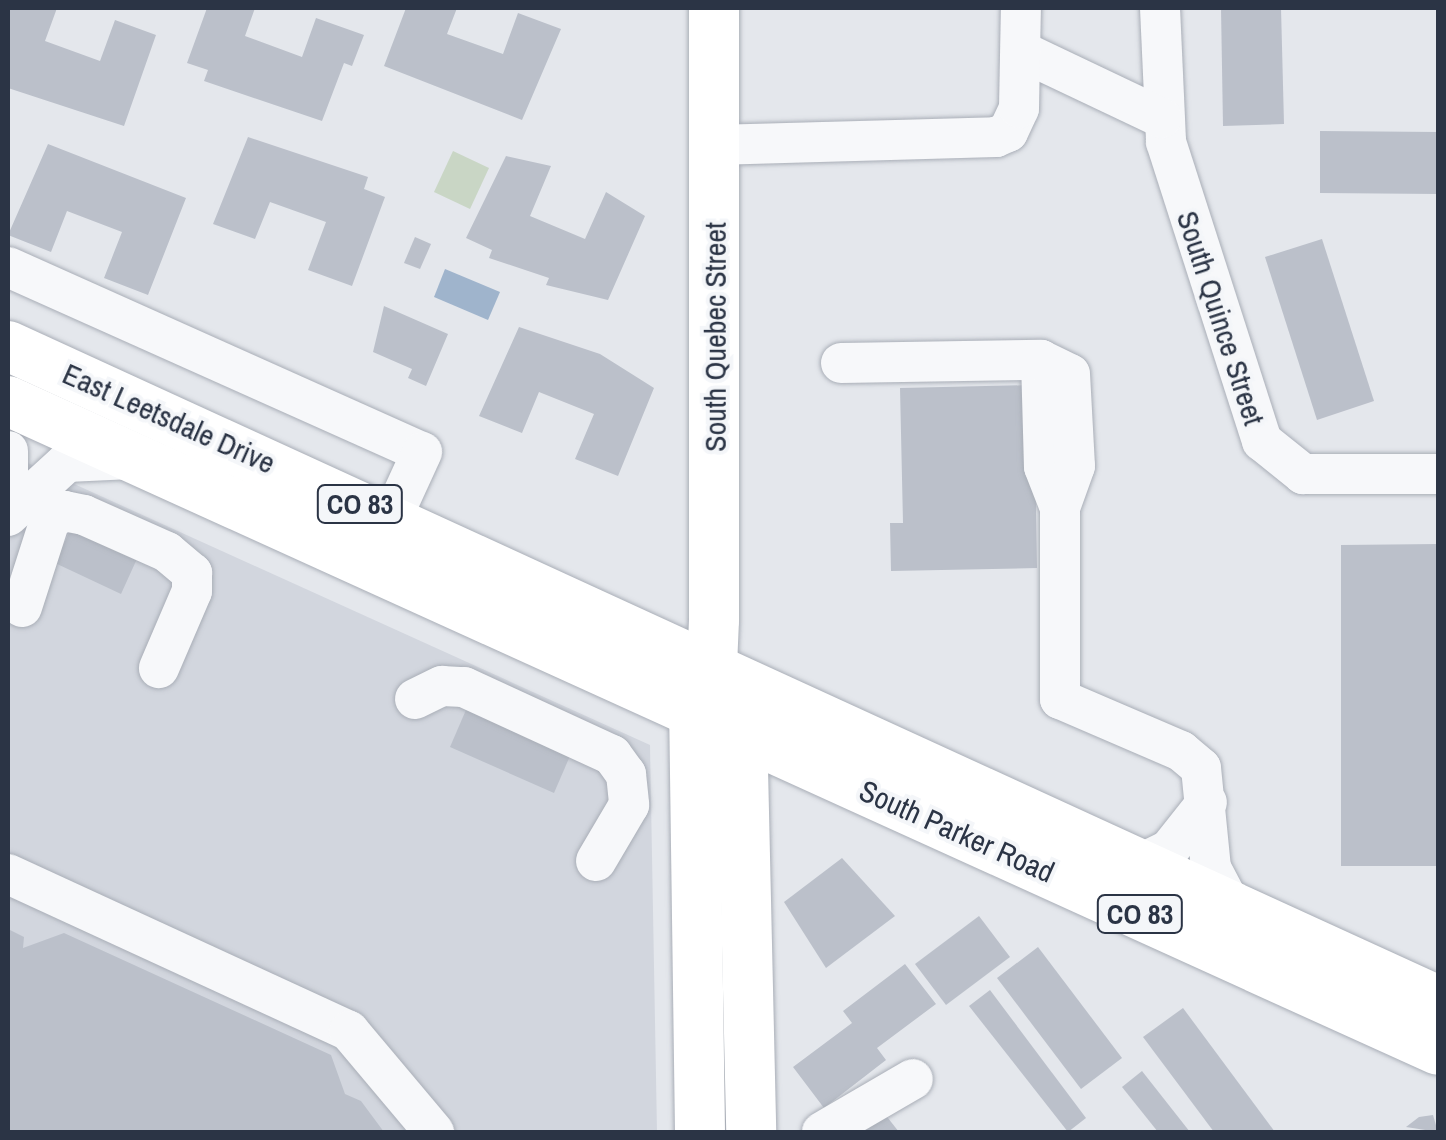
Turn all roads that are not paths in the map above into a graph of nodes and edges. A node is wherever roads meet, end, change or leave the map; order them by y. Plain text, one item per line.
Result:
1 (714, 8) edge
2 (1021, 8) edge
3 (1160, 8) edge
4 (1021, 51) junction
5 (1162, 118) junction
6 (714, 145) junction
7 (8, 266) edge
8 (8, 346) edge
9 (841, 362) dead end
10 (8, 401) edge
11 (8, 450) edge
12 (140, 462) junction
13 (1438, 474) edge
14 (8, 496) edge
15 (8, 516) edge
16 (392, 518) junction
17 (370, 565) junction
18 (22, 607) dead end
19 (712, 666) junction
20 (159, 668) dead end
21 (415, 699) dead end
22 (694, 712) junction
23 (741, 733) junction
24 (842, 779) junction
25 (1207, 802) junction
26 (744, 823) junction
27 (596, 862) dead end
28 (1136, 866) junction
29 (8, 874) edge
30 (1232, 908) junction
31 (1438, 1001) edge
32 (1438, 1050) edge
33 (913, 1079) dead end
34 (434, 1132) edge
35 (700, 1132) edge
36 (751, 1132) edge
37 (822, 1132) edge

1 - 6 main road, South Quebec Street
2 - 4 street
3 - 5 street, South Quince Street
4 - 5 street
4 - 6 street
5 - 13 street, South Quince Street
6 - 19 main road, South Quebec Street
7 - 16 street
8 - 16 main road, East Leetsdale Drive / CO 83
9 - 25 street
10 - 12 main road, East Leetsdale Drive / CO 83
11 - 14 street
12 - 15 street
12 - 17 main road, East Leetsdale Drive / CO 83
16 - 17 street
16 - 19 main road, East Leetsdale Drive / CO 83
17 - 22 main road, East Leetsdale Drive / CO 83
18 - 20 street
19 - 22 main road, South Quebec Street
19 - 23 main road, South Quebec Street
19 - 28 main road, South Parker Road / CO 83
21 - 27 street
22 - 23 main road, South Parker Road / CO 83
22 - 35 main road, South Quebec Street
23 - 24 main road, South Parker Road / CO 83
23 - 26 main road, South Quebec Street
24 - 26 main road
24 - 32 main road, South Parker Road / CO 83
25 - 28 street
25 - 30 street
26 - 36 main road, South Quebec Street
28 - 30 main road, South Parker Road / CO 83
29 - 34 street
30 - 31 main road, South Parker Road / CO 83
33 - 37 street

